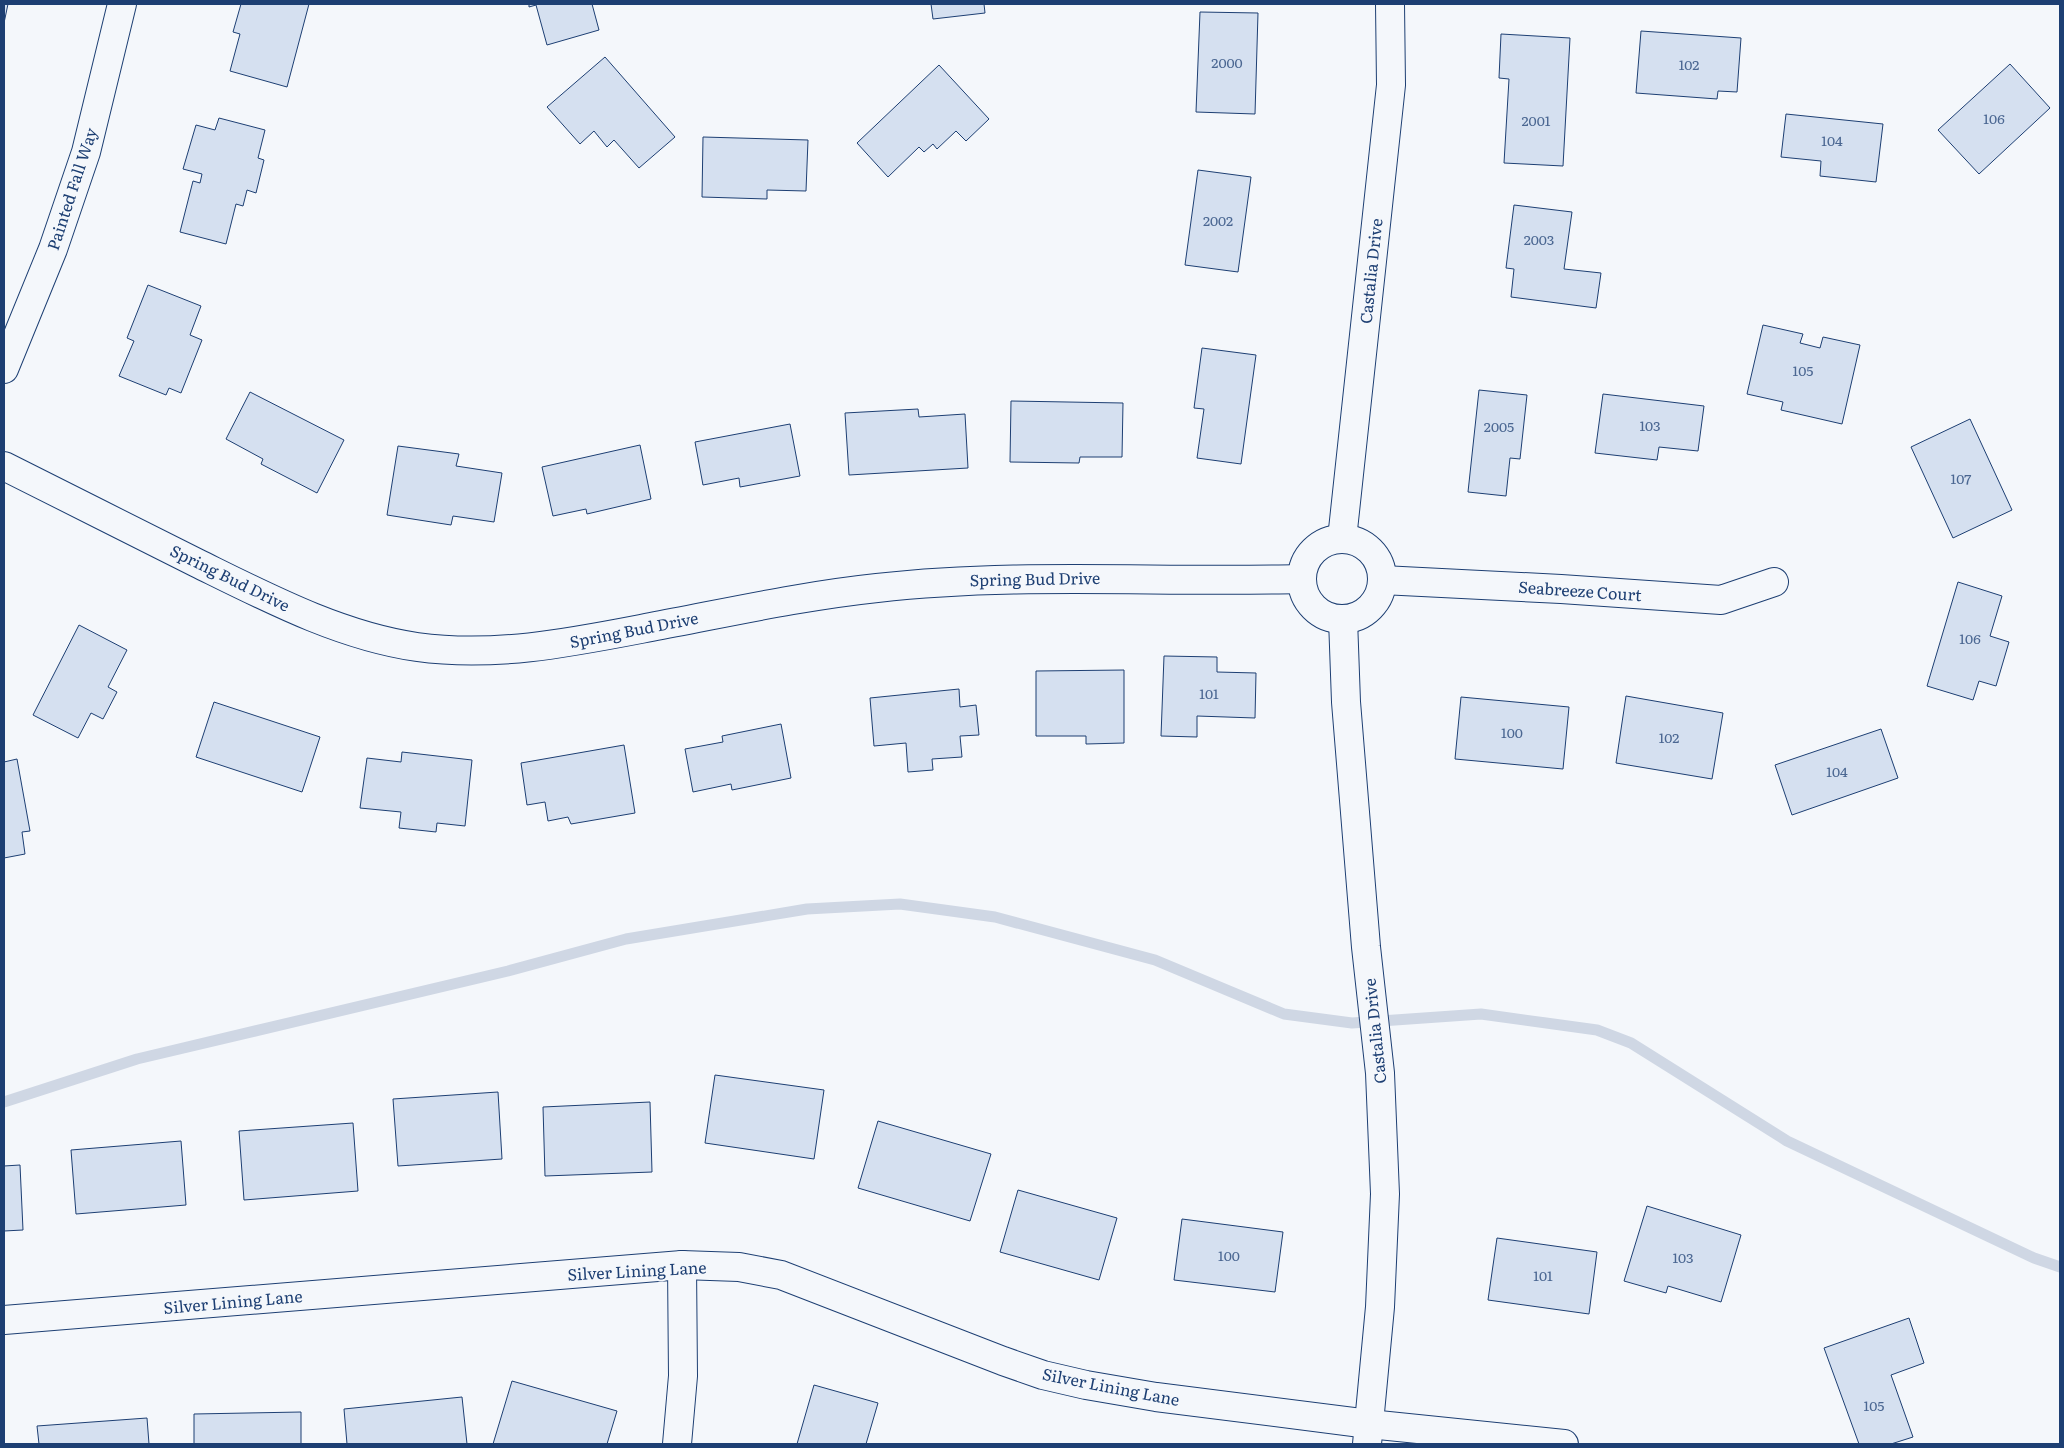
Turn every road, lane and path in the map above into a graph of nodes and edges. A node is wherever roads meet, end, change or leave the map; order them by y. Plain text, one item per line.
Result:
1 (122, 4) edge
2 (1390, 4) edge
3 (4, 369) edge
4 (4, 466) edge
5 (1342, 538) junction
6 (1302, 579) junction
7 (1382, 580) junction
8 (1774, 582) dead end
9 (1343, 619) junction
10 (682, 1265) junction
11 (4, 1320) edge
12 (1368, 1434) edge
13 (677, 1444) edge
14 (1564, 1444) edge

1 - 3 street, Painted Fall Way
2 - 5 street, Castalia Drive
4 - 6 street, Spring Bud Drive
5 - 6 street
5 - 7 street
6 - 9 street
7 - 8 street, Seabreeze Court
7 - 9 street
9 - 12 street, Castalia Drive
10 - 11 street, Silver Lining Lane
10 - 12 street, Silver Lining Lane
10 - 13 street
12 - 14 street, Silver Lining Lane

